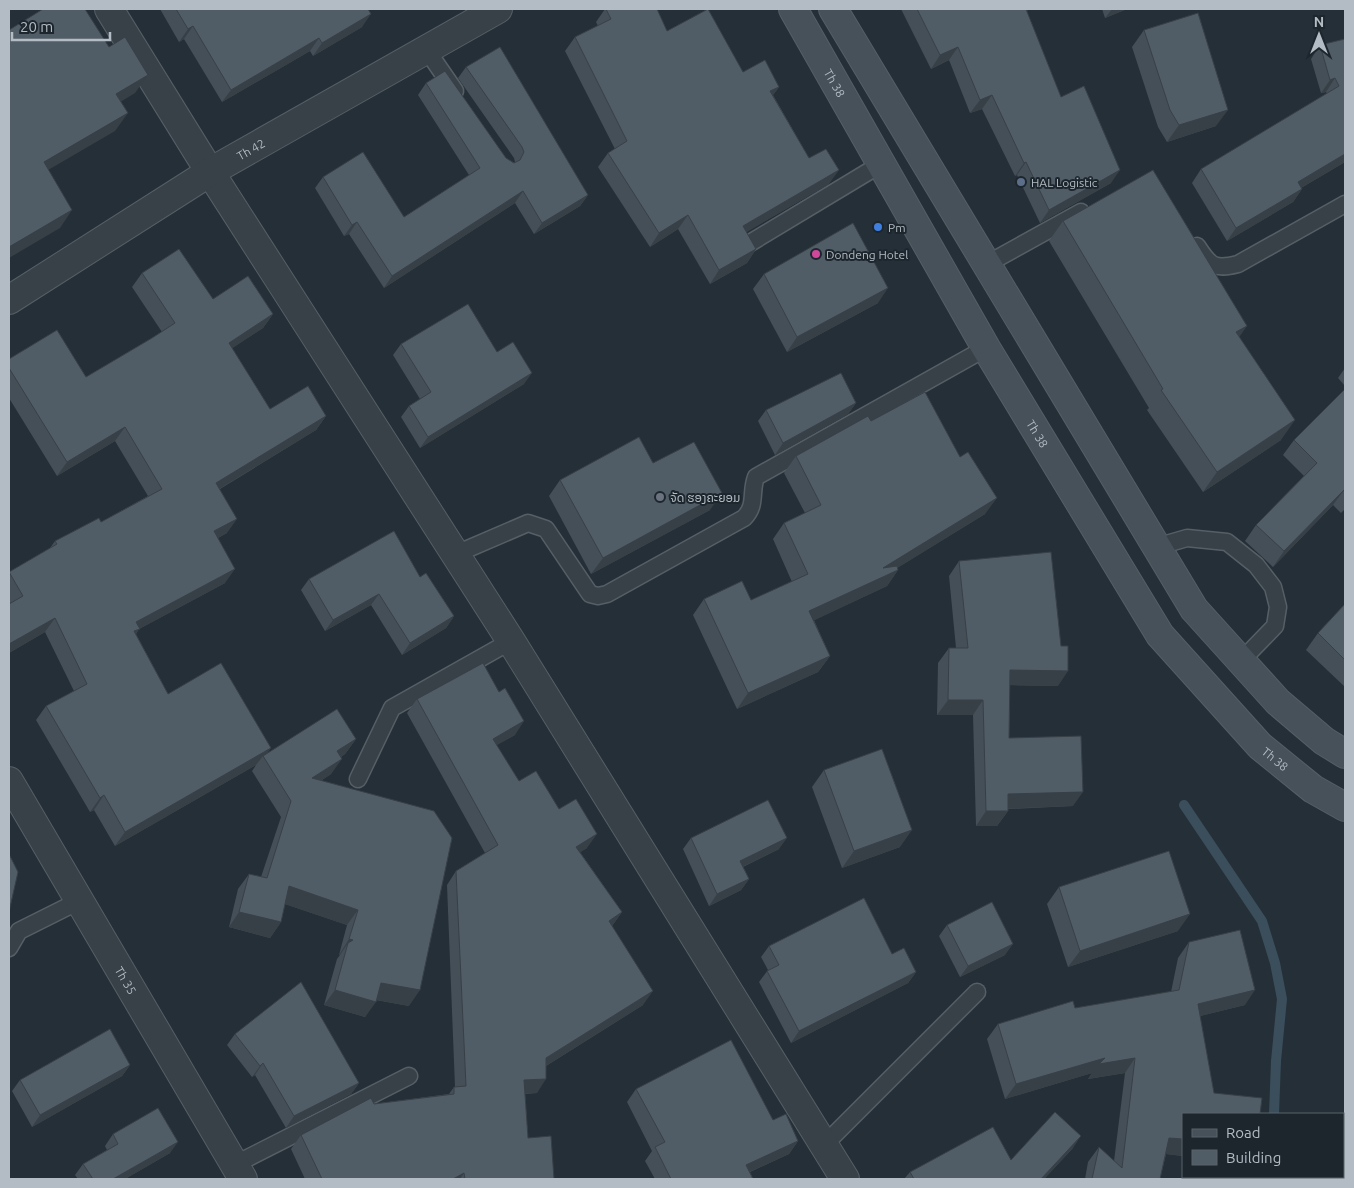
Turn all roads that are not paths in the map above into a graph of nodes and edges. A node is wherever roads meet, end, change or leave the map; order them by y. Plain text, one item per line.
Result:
1 (109, 9) edge
2 (498, 9) edge
3 (793, 9) edge
4 (833, 9) edge
5 (426, 49) junction
6 (466, 107) edge
7 (881, 164) junction
8 (210, 172) junction
9 (1094, 204) edge
10 (1345, 204) edge
11 (1187, 231) edge
12 (750, 243) edge
13 (987, 264) junction
14 (9, 300) edge
15 (986, 348) junction
16 (1156, 547) junction
17 (456, 554) junction
18 (511, 641) junction
19 (1241, 661) junction
20 (1345, 754) edge
21 (358, 779) dead end
22 (9, 781) edge
23 (1345, 807) edge
24 (79, 901) junction
25 (9, 948) edge
26 (977, 992) dead end
27 (409, 1076) dead end
28 (824, 1145) junction
29 (239, 1172) edge
30 (845, 1179) edge

1 - 8 street
2 - 5 street, Th 42
3 - 7 street, Th 38
4 - 13 street
5 - 6 lane
5 - 8 street, Th 42
7 - 12 lane
7 - 15 street, Th 38
8 - 14 street, Th 42
8 - 17 street
9 - 13 lane
10 - 11 lane
13 - 16 street
15 - 17 lane
15 - 23 street, Th 38
16 - 19 street
16 - 19 lane
17 - 18 street
18 - 21 lane
18 - 28 street
19 - 20 street
22 - 24 street, Th 35
24 - 25 lane
24 - 29 street, Th 35
26 - 28 lane
27 - 29 lane
28 - 30 street

